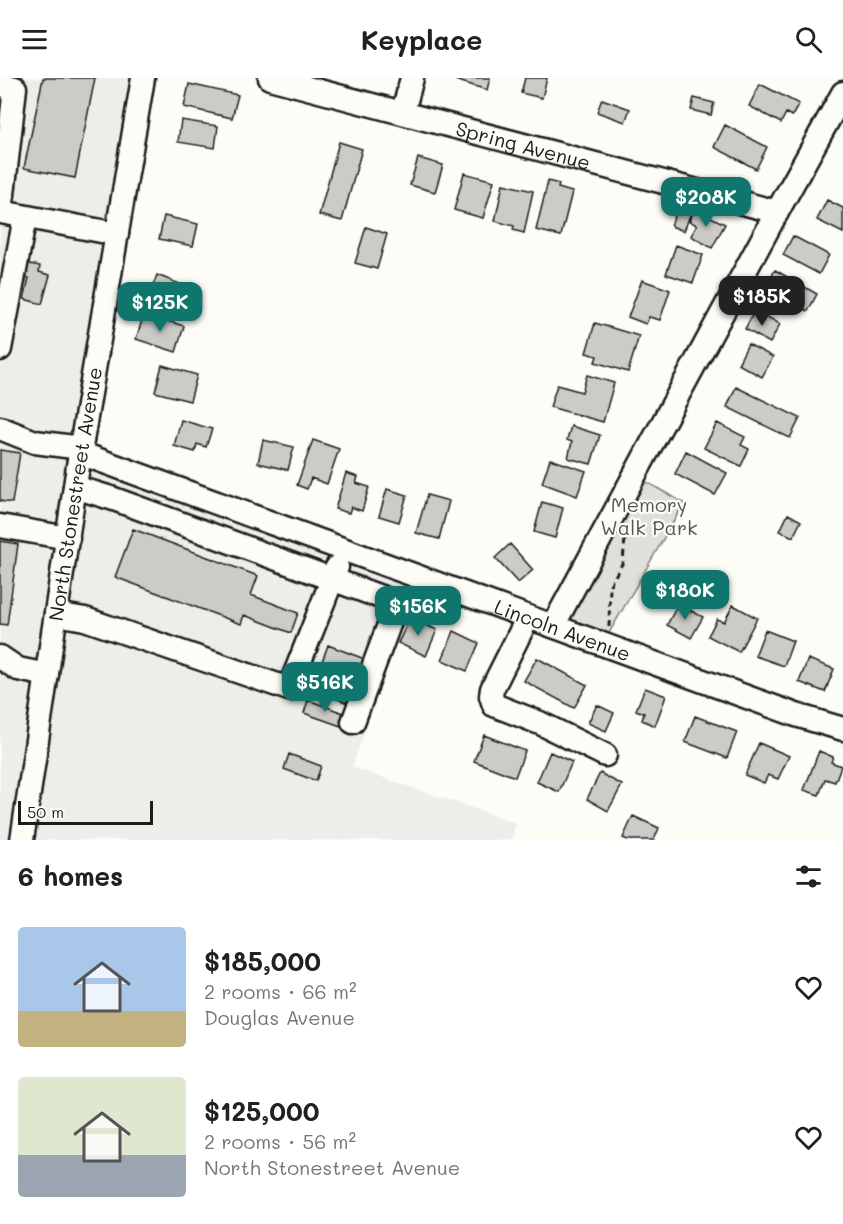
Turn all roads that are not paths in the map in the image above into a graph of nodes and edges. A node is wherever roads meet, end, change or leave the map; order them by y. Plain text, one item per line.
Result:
1 (143, 78) edge
2 (270, 78) edge
3 (412, 78) edge
4 (0, 85) edge
5 (843, 93) edge
6 (403, 112) junction
7 (777, 212) junction
8 (25, 217) junction
9 (117, 234) junction
10 (10, 244) edge
11 (0, 349) edge
12 (0, 428) edge
13 (81, 451) junction
14 (75, 487) junction
15 (0, 526) edge
16 (68, 537) junction
17 (344, 549) junction
18 (332, 580) junction
19 (56, 614) junction
20 (528, 617) junction
21 (553, 626) junction
22 (0, 657) edge
23 (47, 675) junction
24 (353, 723) dead end
25 (843, 729) edge
26 (605, 755) dead end
27 (22, 840) edge

1 - 9 street, North Stonestreet Avenue
2 - 6 street, Spring Avenue
3 - 6 street
4 - 8 street
5 - 7 street
6 - 7 street, Spring Avenue
7 - 21 street
8 - 9 street
8 - 10 street
9 - 13 street, North Stonestreet Avenue
10 - 11 street
12 - 13 street, Lincoln Avenue
13 - 14 street, North Stonestreet Avenue
13 - 17 street, Lincoln Avenue
14 - 16 street, North Stonestreet Avenue
14 - 18 street
15 - 16 street
16 - 19 street, North Stonestreet Avenue
17 - 18 street
17 - 20 street, Lincoln Avenue
18 - 19 street
18 - 24 street
19 - 23 street, North Stonestreet Avenue
20 - 21 street, Lincoln Avenue
20 - 26 street
21 - 25 street, Lincoln Avenue
22 - 23 street
23 - 27 street, North Stonestreet Avenue

